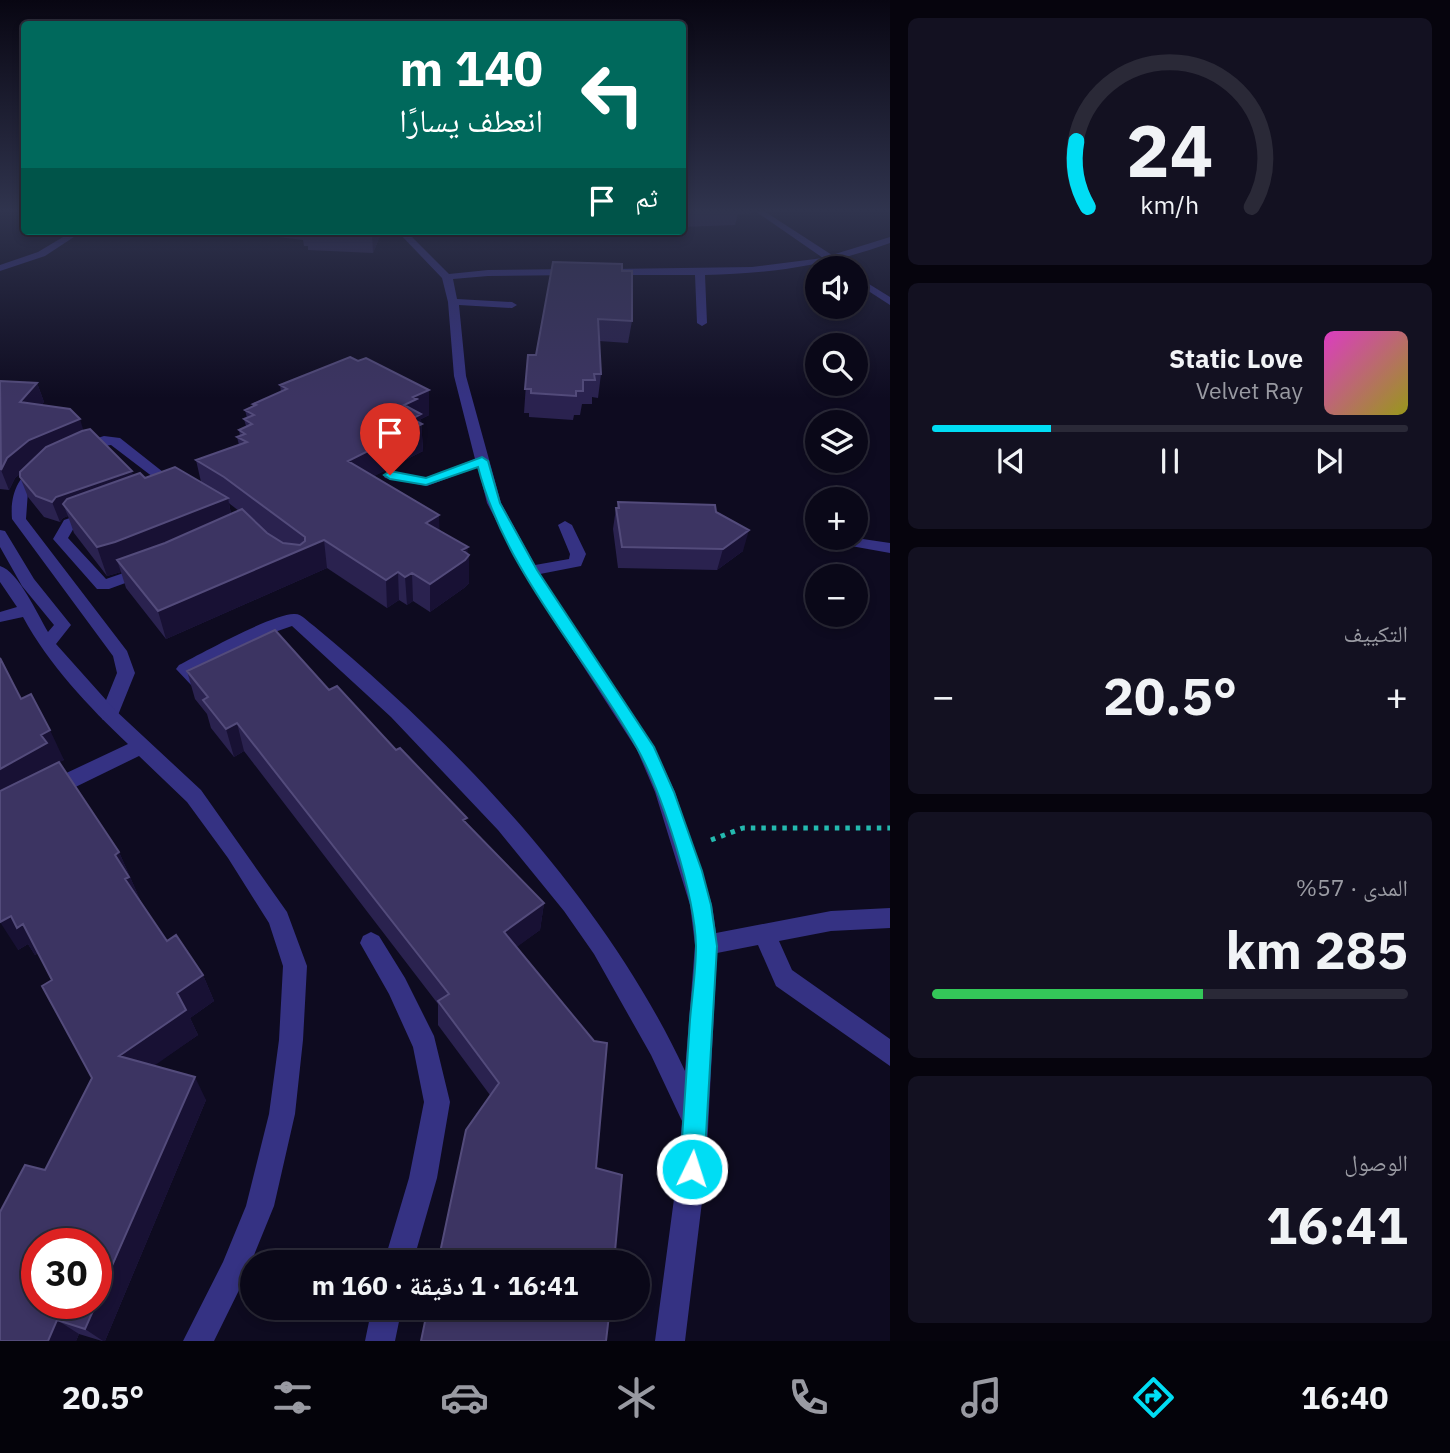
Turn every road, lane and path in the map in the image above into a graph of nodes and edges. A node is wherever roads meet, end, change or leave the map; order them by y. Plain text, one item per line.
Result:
1 (700, 273) edge
2 (443, 274) edge
3 (483, 274) edge
4 (447, 278) junction
5 (868, 287) edge
6 (453, 302) junction
7 (890, 302) edge
8 (512, 305) dead end
9 (702, 323) dead end
10 (482, 461) junction
11 (390, 475) dead end
12 (193, 491) edge
13 (103, 510) edge
14 (565, 524) dead end
15 (0, 534) edge
16 (868, 545) edge
17 (890, 548) edge
18 (153, 568) edge
19 (0, 570) edge
20 (530, 570) junction
21 (27, 610) junction
22 (0, 617) edge
23 (46, 644) junction
24 (198, 682) edge
25 (109, 715) junction
26 (142, 746) junction
27 (32, 801) edge
28 (890, 828) edge
29 (684, 849) junction
30 (890, 918) edge
31 (763, 932) junction
32 (371, 943) dead end
33 (706, 946) junction
34 (890, 1054) edge
35 (695, 1121) junction
36 (402, 1250) edge
37 (384, 1320) edge
38 (198, 1341) edge
39 (380, 1341) edge
40 (670, 1341) edge

1 - 9 street
2 - 4 street
3 - 4 street
4 - 6 street
5 - 7 street
6 - 8 street
6 - 10 street
10 - 11 street
10 - 20 street
12 - 25 street
13 - 18 street
14 - 20 street
15 - 23 street
16 - 17 street
19 - 21 street
20 - 29 street
21 - 22 street
21 - 23 street
23 - 25 street
24 - 35 street
25 - 26 street
26 - 27 street
26 - 38 street
28 - 29 path
29 - 33 street
30 - 31 street
31 - 33 street
31 - 34 street
32 - 36 street
33 - 35 street
35 - 40 street
37 - 39 street

